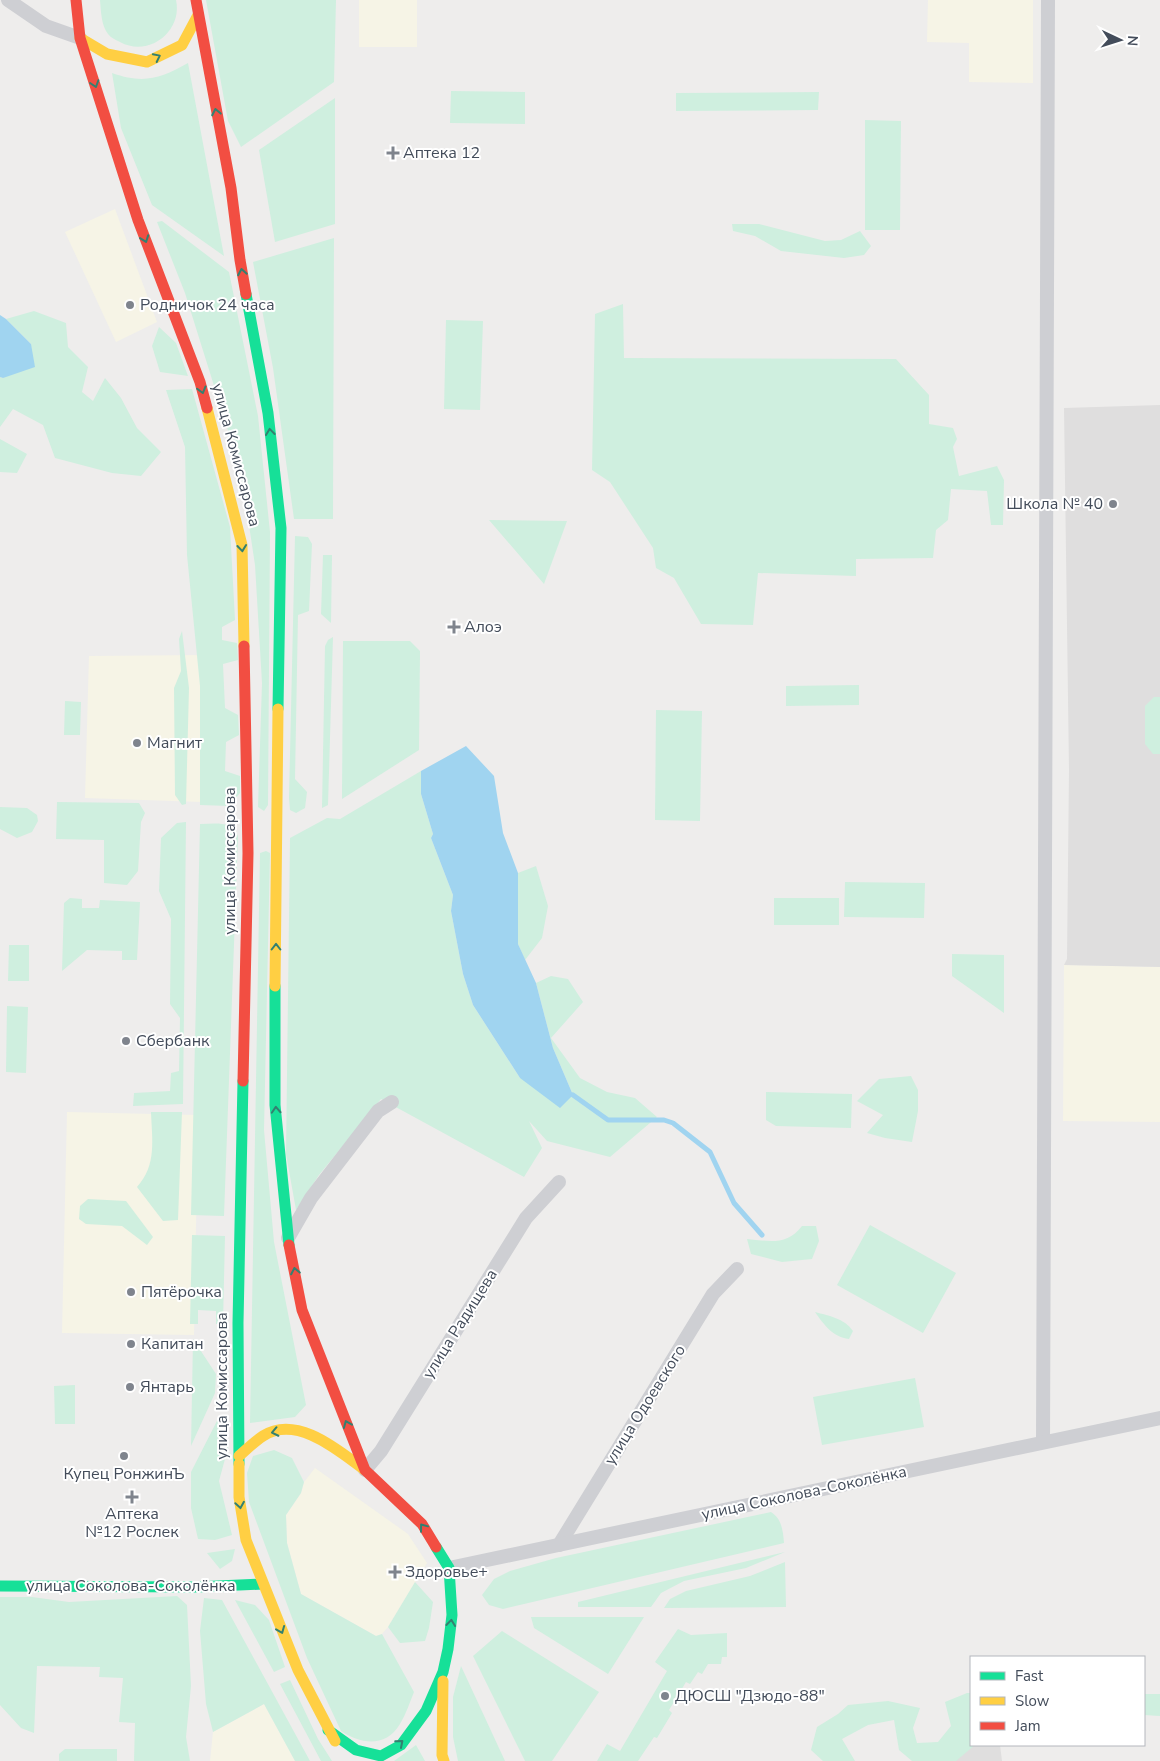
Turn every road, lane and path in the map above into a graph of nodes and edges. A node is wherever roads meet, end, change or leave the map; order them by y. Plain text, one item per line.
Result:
1 (8, 0) edge
2 (76, 0) edge
3 (196, 0) edge
4 (1048, 0) edge
5 (198, 15) junction
6 (80, 38) junction
7 (392, 1102) dead end
8 (559, 1182) dead end
9 (288, 1238) junction
10 (736, 1269) dead end
11 (1160, 1418) edge
12 (1044, 1442) junction
13 (239, 1456) junction
14 (365, 1470) junction
15 (559, 1545) junction
16 (448, 1568) junction
17 (263, 1584) junction
18 (0, 1586) edge
19 (443, 1672) junction
20 (328, 1730) junction
21 (349, 1761) edge
22 (444, 1761) edge

1 - 6 street
2 - 6 main road, улица Комиссарова
3 - 5 main road, улица Комиссарова
4 - 12 street
6 -> 5 main road
9 -> 5 main road, улица Комиссарова
6 -> 13 main road, улица Комиссарова
7 - 9 street
8 - 14 street, улица Радищева
14 -> 9 main road, улица Комиссарова
10 - 15 street, улица Одоевского
11 - 12 street, улица Соколова-Соколёнка
12 - 15 street, улица Соколова-Соколёнка
14 -> 13 main road
13 -> 17 main road, улица Комиссарова
16 -> 14 main road, улица Комиссарова
15 - 16 street, улица Соколова-Соколёнка
19 -> 16 main road, улица Комиссарова
17 - 18 main road, улица Соколова-Соколёнка
17 -> 20 main road, улица Комиссарова
20 -> 19 main road, улица Комиссарова
19 - 22 main road, улица Комиссарова
20 - 21 main road, улица Комиссарова

